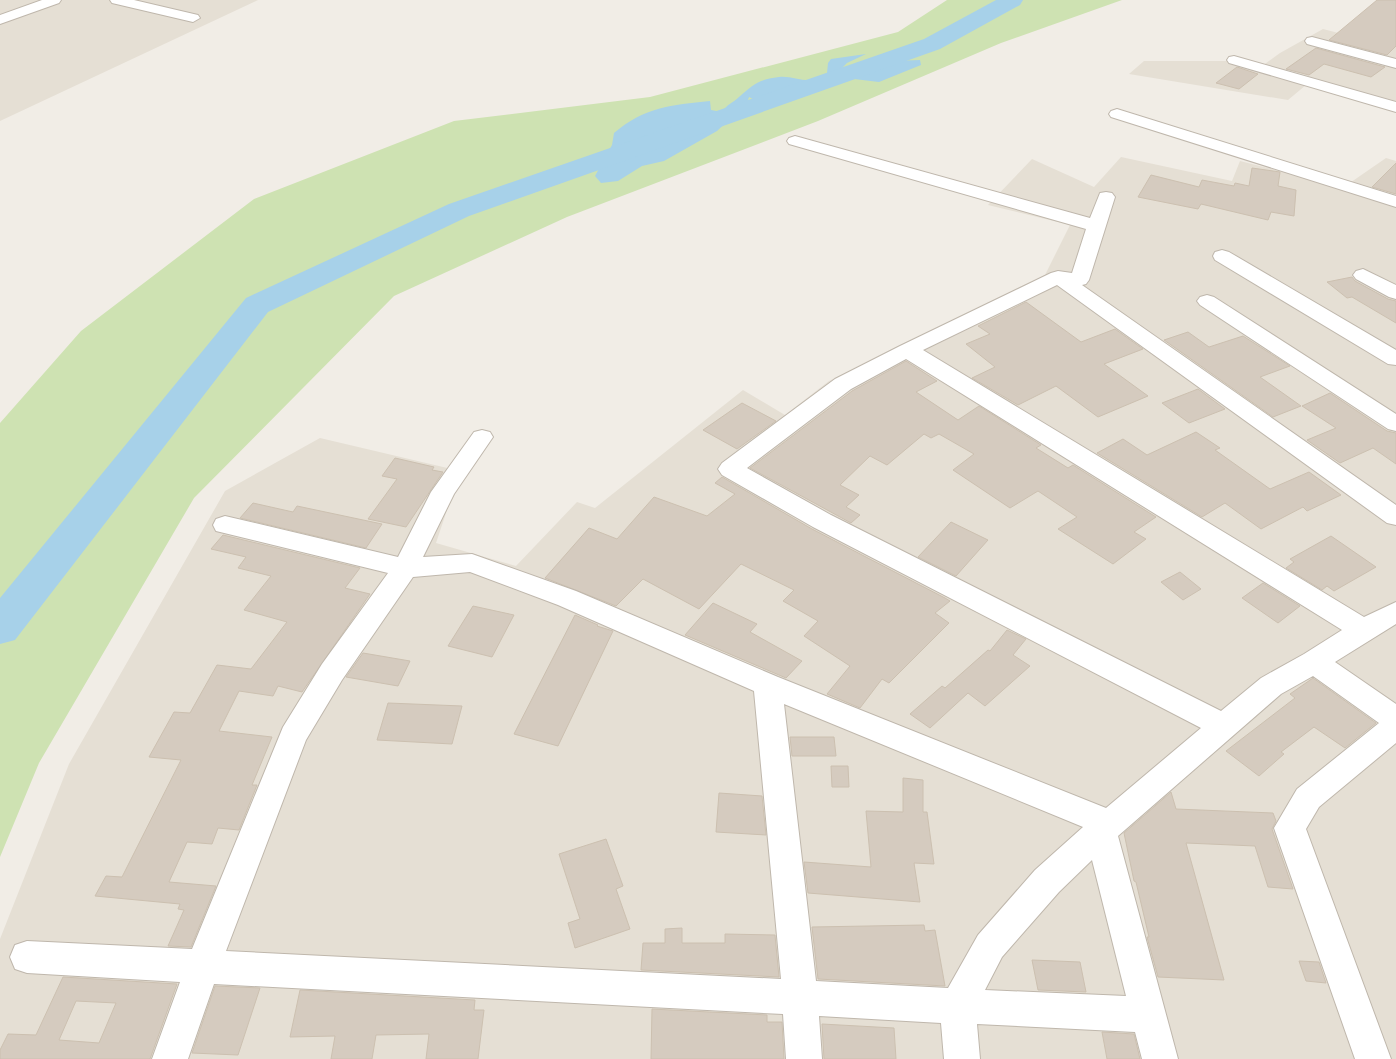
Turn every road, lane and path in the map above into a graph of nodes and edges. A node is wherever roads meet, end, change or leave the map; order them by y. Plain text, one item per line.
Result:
1 (54, 0) edge
2 (117, 0) edge
3 (193, 18) dead end
4 (0, 20) edge
5 (1312, 42) dead end
6 (1234, 60) dead end
7 (1396, 64) edge
8 (1396, 107) edge
9 (1117, 114) dead end
10 (795, 141) dead end
11 (1106, 197) dead end
12 (1396, 202) edge
13 (1097, 226) junction
14 (1222, 256) dead end
15 (1363, 275) dead end
16 (1058, 277) junction
17 (1396, 293) edge
18 (1207, 301) dead end
19 (907, 350) junction
20 (1396, 359) edge
21 (1396, 424) edge
22 (482, 437) dead end
23 (1396, 517) edge
24 (225, 525) dead end
25 (405, 568) junction
26 (1396, 612) edge
27 (1363, 630) junction
28 (1314, 662) junction
29 (768, 685) junction
30 (1396, 720) edge
31 (1222, 726) junction
32 (1396, 726) edge
33 (1106, 827) junction
34 (27, 957) dead end
35 (203, 965) junction
36 (800, 999) junction
37 (957, 1006) junction
38 (1150, 1015) junction
39 (170, 1059) edge
40 (804, 1059) edge
41 (962, 1059) edge
42 (1160, 1059) edge
43 (1374, 1059) edge

1 - 4 street
2 - 3 street
5 - 7 street
6 - 8 street
9 - 12 street
10 - 13 street
11 - 13 street
13 - 16 street
14 - 20 street
15 - 17 street
16 - 19 street
16 - 23 street
18 - 21 street
19 - 27 street
19 - 31 street
22 - 25 street
24 - 25 street
25 - 29 street
25 - 35 street
26 - 27 street
27 - 28 street
28 - 30 street
28 - 31 street
29 - 33 street
29 - 36 street
31 - 33 street
32 - 43 street
33 - 37 street
33 - 38 street
34 - 35 street
35 - 36 street
35 - 39 street
36 - 37 street
36 - 40 street
37 - 38 street
37 - 41 street
38 - 42 street

